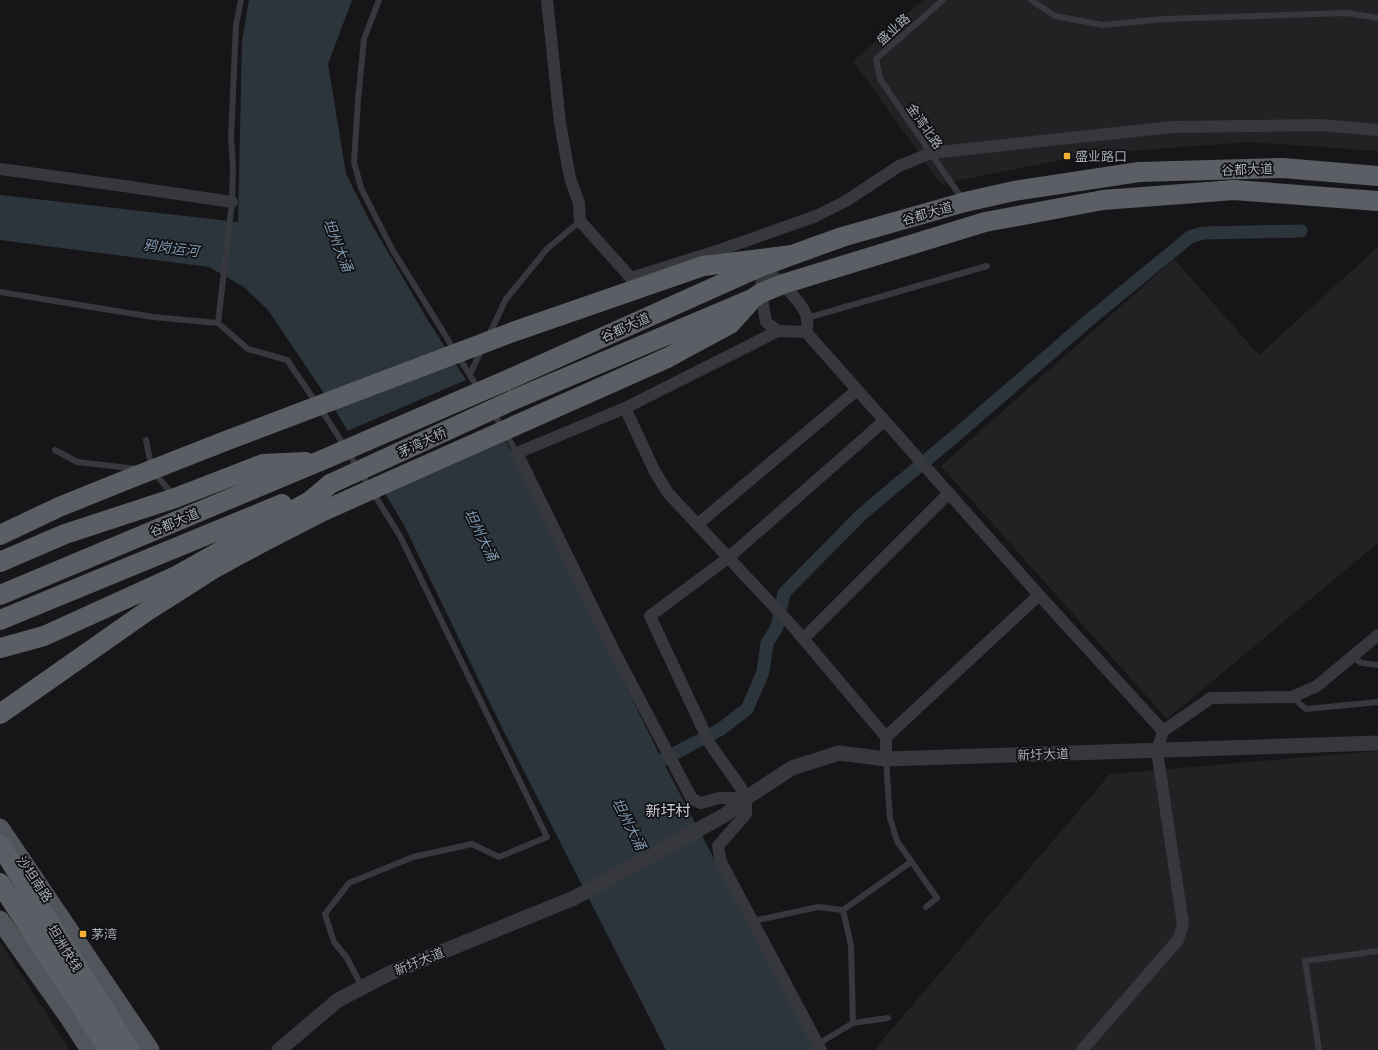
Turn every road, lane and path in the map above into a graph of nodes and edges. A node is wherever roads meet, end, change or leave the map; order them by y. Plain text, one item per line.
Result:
1 (241, 0) edge
2 (379, 0) edge
3 (547, 0) edge
4 (943, 0) edge
5 (1031, 0) edge
6 (1378, 18) edge
7 (876, 59) joint
8 (1378, 130) edge
9 (931, 153) junction
10 (0, 169) edge
11 (1378, 176) edge
12 (1378, 200) edge
13 (964, 202) junction
14 (231, 208) junction
15 (580, 221) junction
16 (792, 255) junction
17 (762, 266) junction
18 (987, 266) dead end
19 (783, 284) junction
20 (0, 292) edge
21 (757, 296) junction
22 (807, 318) junction
23 (218, 323) junction
24 (778, 331) junction
25 (806, 332) junction
26 (470, 374) junction
27 (505, 381) joint
28 (857, 390) junction
29 (482, 394) dead end
30 (514, 400) joint
31 (486, 401) dead end
32 (625, 408) junction
33 (884, 421) junction
34 (146, 440) dead end
35 (55, 450) dead end
36 (517, 454) junction
37 (320, 461) junction
38 (152, 470) junction
39 (330, 484) junction
40 (949, 493) junction
41 (175, 498) junction
42 (698, 524) junction
43 (0, 535) edge
44 (728, 558) junction
45 (0, 562) edge
46 (0, 595) edge
47 (1039, 595) junction
48 (0, 620) edge
49 (1378, 635) edge
50 (803, 639) junction
51 (2, 649) edge
52 (1351, 657) junction
53 (1378, 665) edge
54 (1292, 697) junction
55 (1378, 702) edge
56 (0, 714) edge
57 (1163, 731) junction
58 (886, 737) junction
59 (1378, 743) edge
60 (1157, 751) junction
61 (886, 759) junction
62 (746, 798) junction
63 (0, 828) edge
64 (0, 845) edge
65 (911, 862) junction
66 (0, 883) edge
67 (926, 907) dead end
68 (843, 910) junction
69 (0, 920) edge
70 (753, 922) junction
71 (1378, 951) edge
72 (362, 988) junction
73 (888, 1018) dead end
74 (853, 1023) junction
75 (819, 1047) edge
76 (90, 1050) edge
77 (108, 1050) edge
78 (130, 1050) edge
79 (150, 1050) edge
80 (279, 1050) edge
81 (1082, 1050) edge
82 (1319, 1050) edge

1 - 14 lane
2 - 26 lane
3 - 15 street
4 - 7 lane, 盛业路
5 - 6 lane
7 - 9 lane, 金湾北路
8 - 9 street
9 - 13 lane, 金湾北路
9 - 15 street
10 - 14 street
11 - 13 highway, 谷都大道
12 - 19 highway, 谷都大道
13 - 16 highway, 谷都大道
14 - 23 lane
15 - 26 lane
16 - 17 highway, 谷都大道
16 - 43 highway, bridge
17 - 19 street
17 - 21 street
17 - 27 highway, 谷都大道
18 - 22 lane
19 - 21 highway, 谷都大道
19 - 22 street
20 - 23 lane
21 - 24 street
21 - 30 highway, 谷都大道
21 - 56 highway, bridge
22 - 25 street
23 - 72 lane
24 - 25 street
24 - 32 street
25 - 28 street
26 - 29 lane
27 - 37 highway, 茅湾大桥, bridge
28 - 33 street
28 - 42 street
30 - 39 highway, 茅湾大桥, bridge
31 - 36 lane
32 - 36 street
32 - 42 street
33 - 40 street
33 - 44 street
34 - 38 lane
35 - 38 lane
36 - 62 street
37 - 41 highway
37 - 46 highway, 谷都大道
38 - 41 lane
39 - 48 highway, 谷都大道
39 - 51 highway
40 - 47 street
40 - 50 street
41 - 45 highway
42 - 44 street
44 - 50 street
44 - 62 street
47 - 57 street
47 - 58 street
49 - 52 street
50 - 58 street
52 - 53 lane
52 - 54 street
54 - 55 lane
54 - 57 street
57 - 60 street
58 - 61 street
59 - 60 street, 新圩大道
60 - 61 street, 新圩大道
60 - 81 street
61 - 62 street, 新圩大道
61 - 65 lane
62 - 70 street
62 - 72 street, 新圩大道
63 - 79 main road, 沙坦南路
64 - 78 highway, 坦洲快线
65 - 67 lane
65 - 68 lane
66 - 77 highway, 坦洲快线
68 - 70 lane
68 - 74 lane
69 - 76 main road
70 - 75 street
71 - 82 lane
72 - 80 street, 新圩大道
73 - 74 lane
74 - 75 lane

